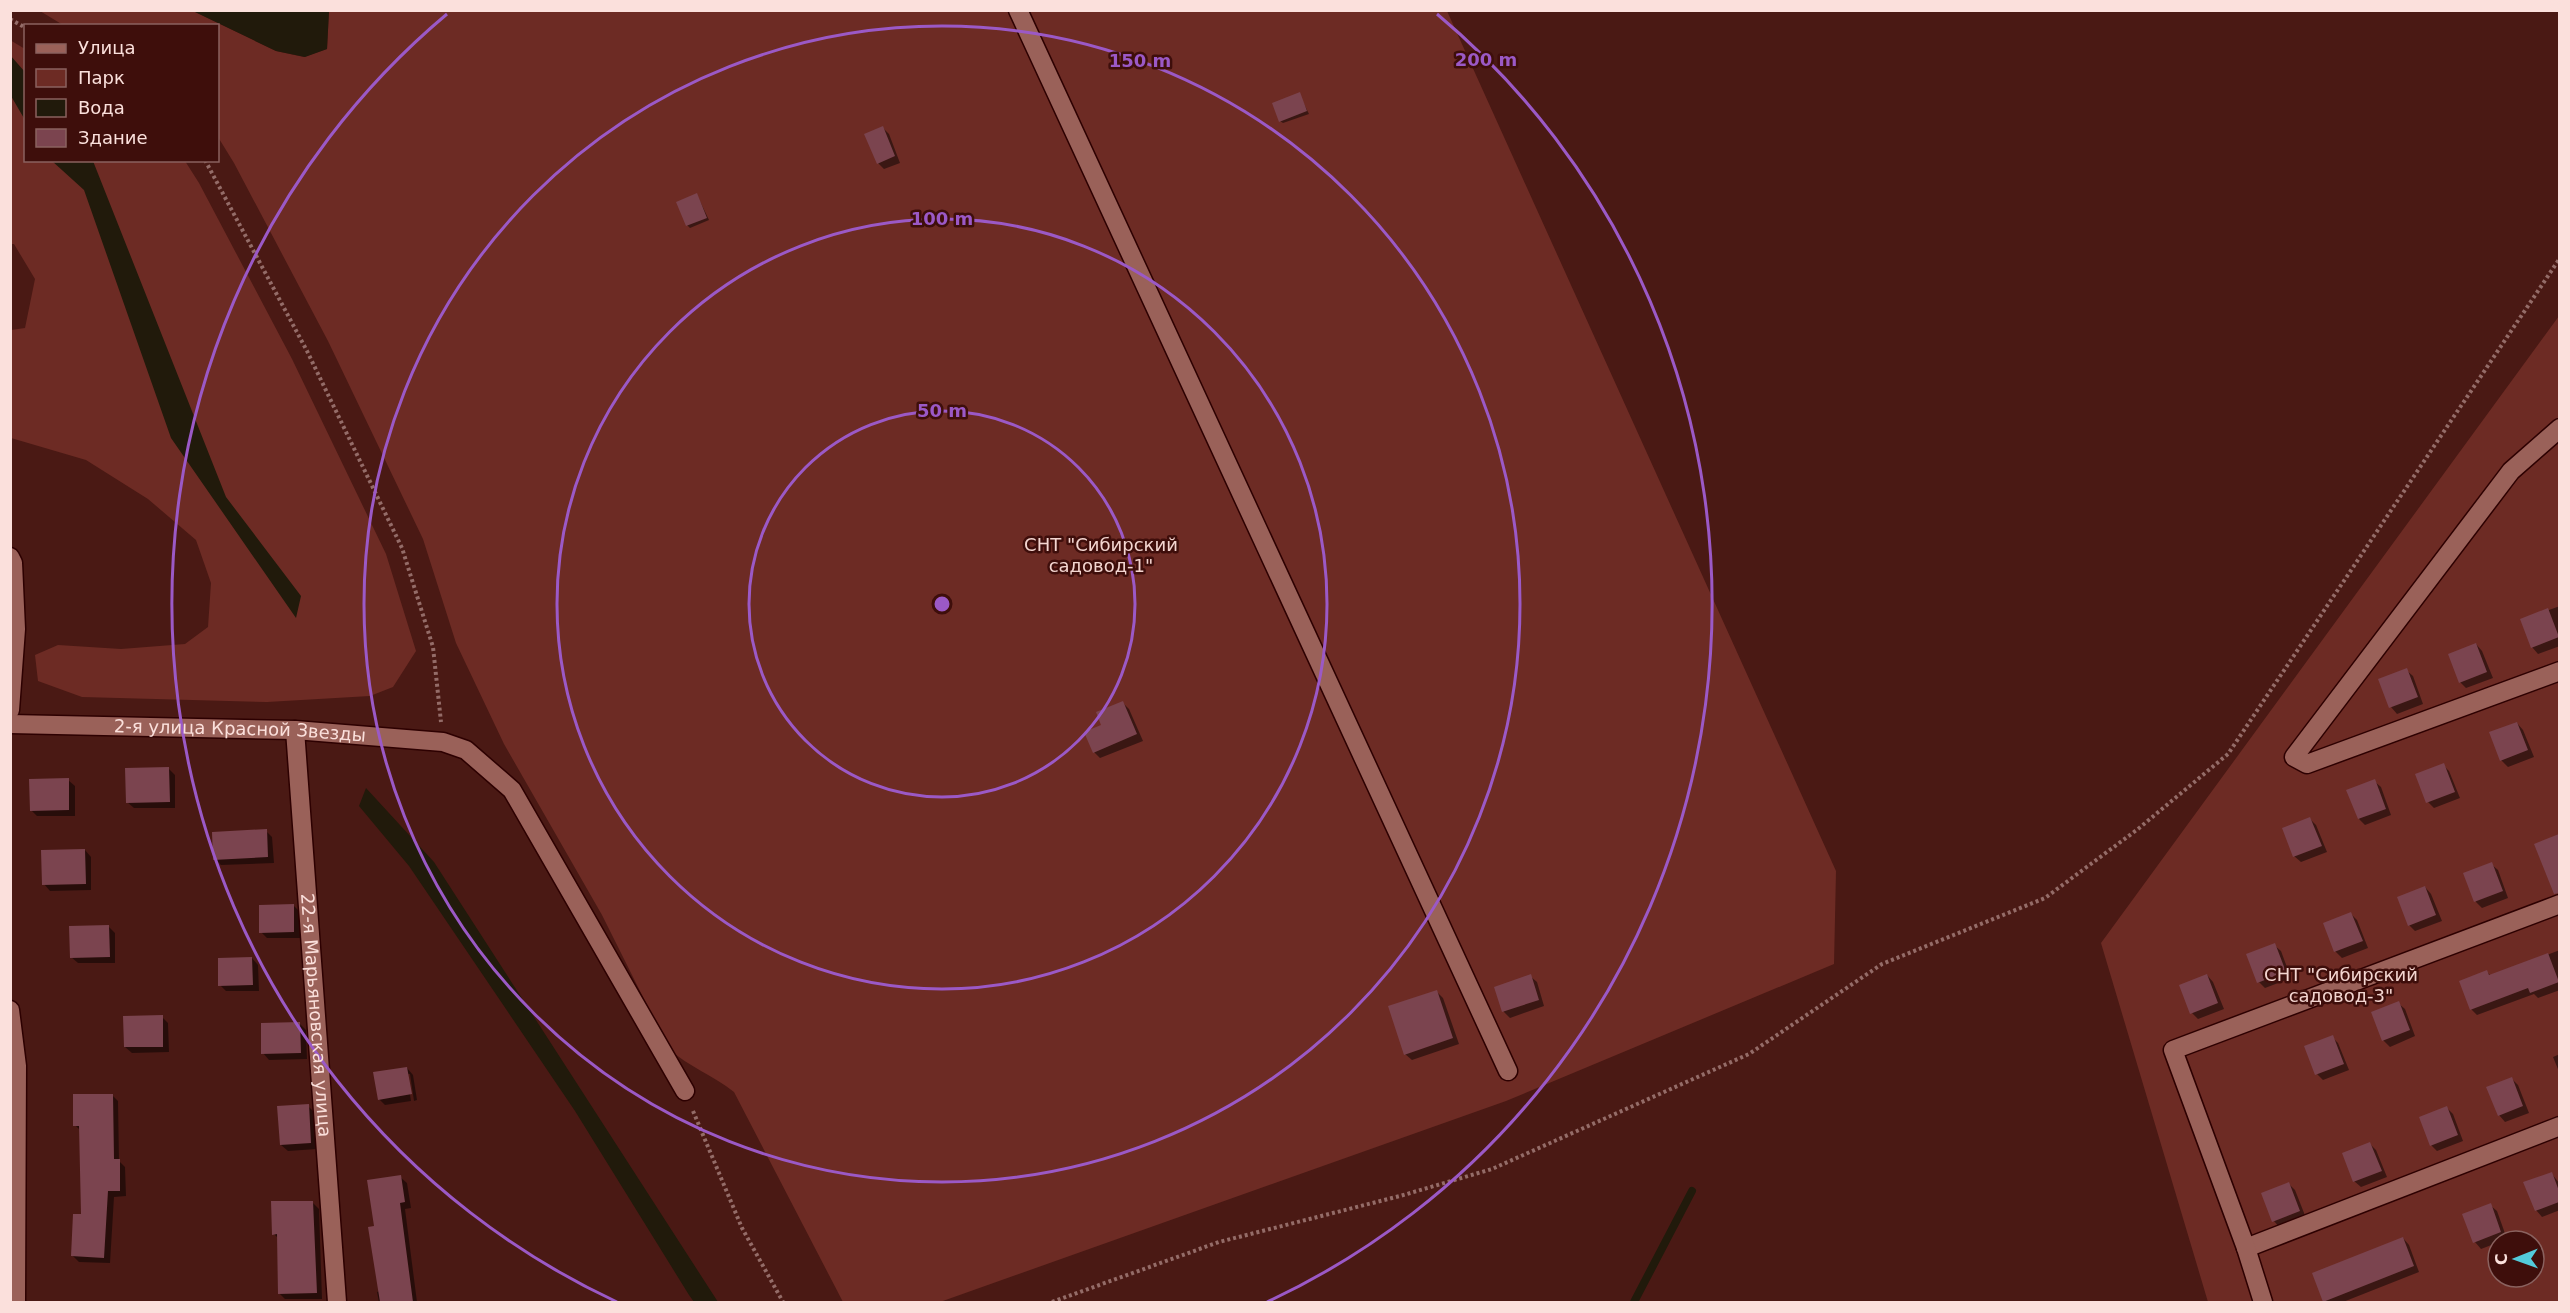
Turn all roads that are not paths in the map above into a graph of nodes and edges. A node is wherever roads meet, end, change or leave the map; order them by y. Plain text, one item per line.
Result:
1 (1018, 10) edge
2 (2559, 428) edge
3 (10, 557) edge
4 (2559, 671) edge
5 (10, 711) edge
6 (10, 724) edge
7 (295, 730) junction
8 (2559, 904) edge
9 (10, 1010) edge
10 (1508, 1071) dead end
11 (685, 1091) road end
12 (2559, 1126) edge
13 (2246, 1248) junction
14 (16, 1302) edge
15 (337, 1302) edge
16 (2263, 1302) edge

1 - 10 street
2 - 4 street
3 - 5 street
6 - 7 street, 2-я улица Красной Звезды
7 - 11 street, 2-я улица Красной Звезды
7 - 15 street, 22-я Марьяновская улица
8 - 13 street
9 - 14 street
12 - 13 street
13 - 16 street

